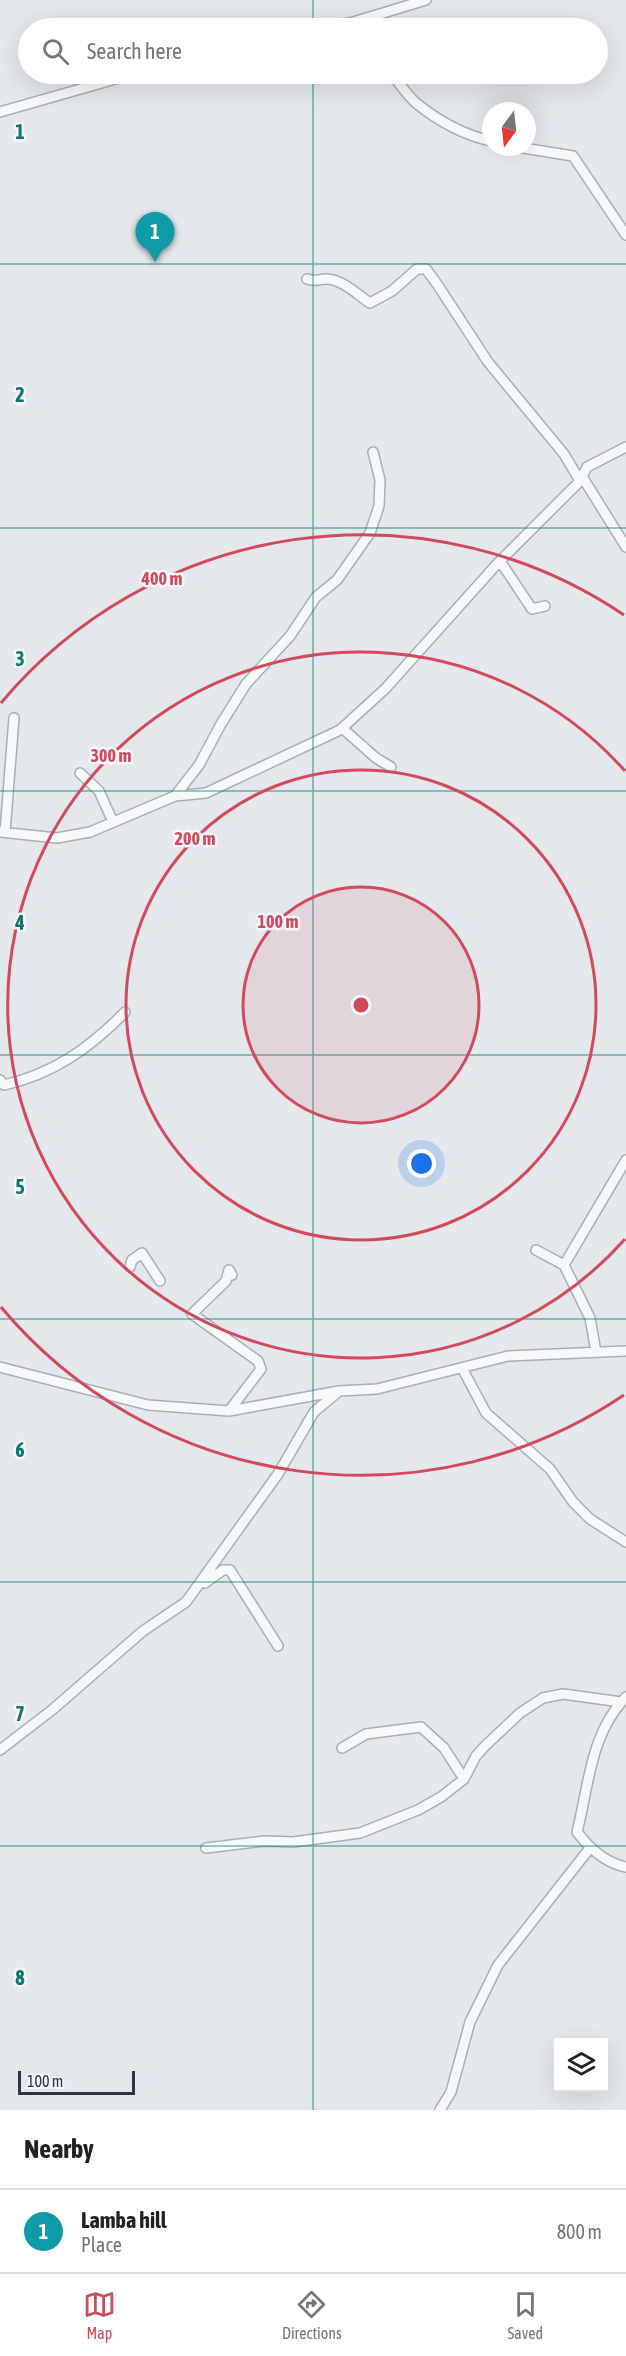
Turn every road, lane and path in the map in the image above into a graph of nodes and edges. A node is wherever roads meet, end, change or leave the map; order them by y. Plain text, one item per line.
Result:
1 (426, 0) edge
2 (375, 18) edge
3 (98, 84) edge
4 (400, 84) edge
5 (0, 112) edge
6 (482, 139) edge
7 (536, 150) edge
8 (626, 235) edge
9 (307, 279) dead end
10 (626, 447) edge
11 (373, 452) dead end
12 (581, 480) junction
13 (626, 547) edge
14 (500, 561) junction
15 (545, 606) dead end
16 (14, 718) dead end
17 (342, 728) junction
18 (391, 767) dead end
19 (80, 773) dead end
20 (175, 796) junction
21 (113, 822) junction
22 (3, 832) edge
23 (125, 1012) dead end
24 (0, 1080) edge
25 (626, 1160) edge
26 (536, 1250) dead end
27 (564, 1265) junction
28 (130, 1267) dead end
29 (232, 1275) dead end
30 (160, 1281) dead end
31 (626, 1351) edge
32 (596, 1352) junction
33 (0, 1367) edge
34 (462, 1368) junction
35 (339, 1391) junction
36 (229, 1411) junction
37 (626, 1542) edge
38 (186, 1602) junction
39 (278, 1646) dead end
40 (624, 1699) edge
41 (342, 1748) dead end
42 (0, 1750) edge
43 (464, 1779) junction
44 (207, 1848) dead end
45 (590, 1848) junction
46 (626, 1867) edge
47 (440, 2110) edge

1 - 2 street
3 - 5 street
4 - 6 street
7 - 8 street
9 - 12 street
10 - 12 street
11 - 20 street
12 - 13 street
12 - 14 street
14 - 15 street
14 - 17 street
16 - 22 street
17 - 18 street
17 - 20 street
19 - 21 street
20 - 21 street
21 - 22 street
23 - 24 street
25 - 27 street
26 - 27 street
27 - 32 street
28 - 30 street
29 - 36 street
31 - 32 street
32 - 34 street
33 - 36 street
34 - 35 street
34 - 37 street
35 - 36 street
35 - 38 street
38 - 39 street
38 - 42 street
40 - 43 street
40 - 45 street
41 - 43 street
43 - 44 street
45 - 46 street
45 - 47 street

